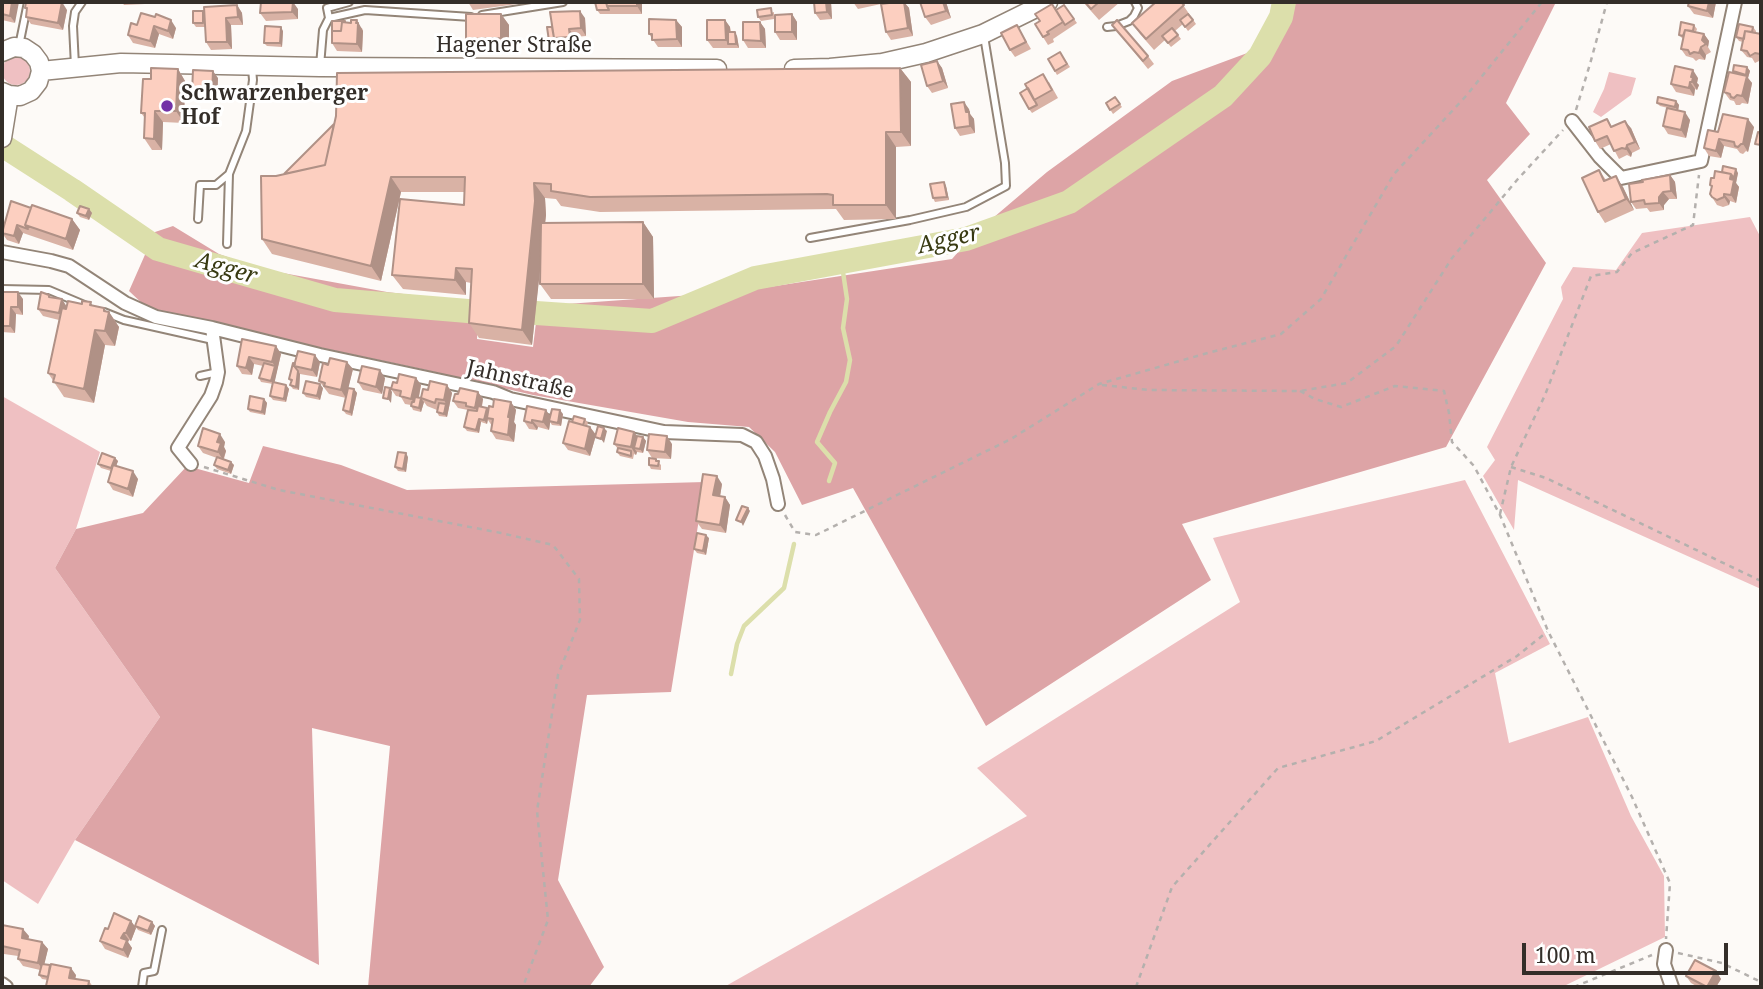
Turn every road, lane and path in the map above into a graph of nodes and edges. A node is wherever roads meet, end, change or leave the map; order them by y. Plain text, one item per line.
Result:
1 (27, 2) edge
2 (82, 2) edge
3 (349, 2) edge
4 (562, 2) edge
5 (1048, 2) edge
6 (1135, 2) edge
7 (1542, 2) edge
8 (1607, 2) edge
9 (1735, 2) edge
10 (326, 5) edge
11 (329, 18) junction
12 (1107, 27) dead end
13 (983, 34) junction
14 (10, 50) edge
15 (252, 66) junction
16 (320, 67) junction
17 (75, 68) junction
18 (740, 69) edge
19 (779, 69) edge
20 (41, 71) junction
21 (6, 93) edge
22 (1572, 121) junction
23 (3, 129) edge
24 (1701, 161) junction
25 (229, 174) junction
26 (198, 219) dead end
27 (810, 238) dead end
28 (227, 244) dead end
29 (2, 252) edge
30 (2, 289) edge
31 (213, 334) junction
32 (218, 372) junction
33 (200, 376) dead end
34 (1099, 384) junction
35 (1300, 391) junction
36 (191, 464) joint
37 (1511, 467) junction
38 (778, 504) joint
39 (1500, 516) junction
40 (1761, 580) edge
41 (1548, 631) junction
42 (162, 930) dead end
43 (1666, 950) junction
44 (1761, 982) edge
45 (142, 987) edge
46 (524, 987) edge
47 (1136, 987) edge
48 (1574, 987) edge
49 (1672, 987) edge

1 - 14 lane
2 - 17 lane
3 - 10 lane
4 - 11 lane
5 - 13 main road
6 - 12 lane
7 - 34 path
8 - 22 path
9 - 24 street
10 - 11 lane
11 - 16 lane
13 - 19 main road
13 - 27 lane
14 - 20 main road
15 - 16 main road, Hagener Straße
15 - 17 main road, Hagener Straße
15 - 25 lane
16 - 18 main road, Hagener Straße
17 - 20 main road, Hagener Straße
20 - 21 main road
21 - 23 main road
22 - 24 street
22 - 35 path
24 - 37 path
25 - 26 lane
25 - 28 lane
29 - 31 street, Jahnstraße
30 - 31 lane
31 - 32 street
31 - 38 street, Jahnstraße
32 - 33 lane
32 - 36 street
34 - 35 path
34 - 38 path
35 - 39 path
36 - 46 path
37 - 39 path
37 - 40 path
39 - 41 path
41 - 43 path
41 - 47 path
42 - 45 lane
43 - 44 path
43 - 48 path
43 - 49 street

